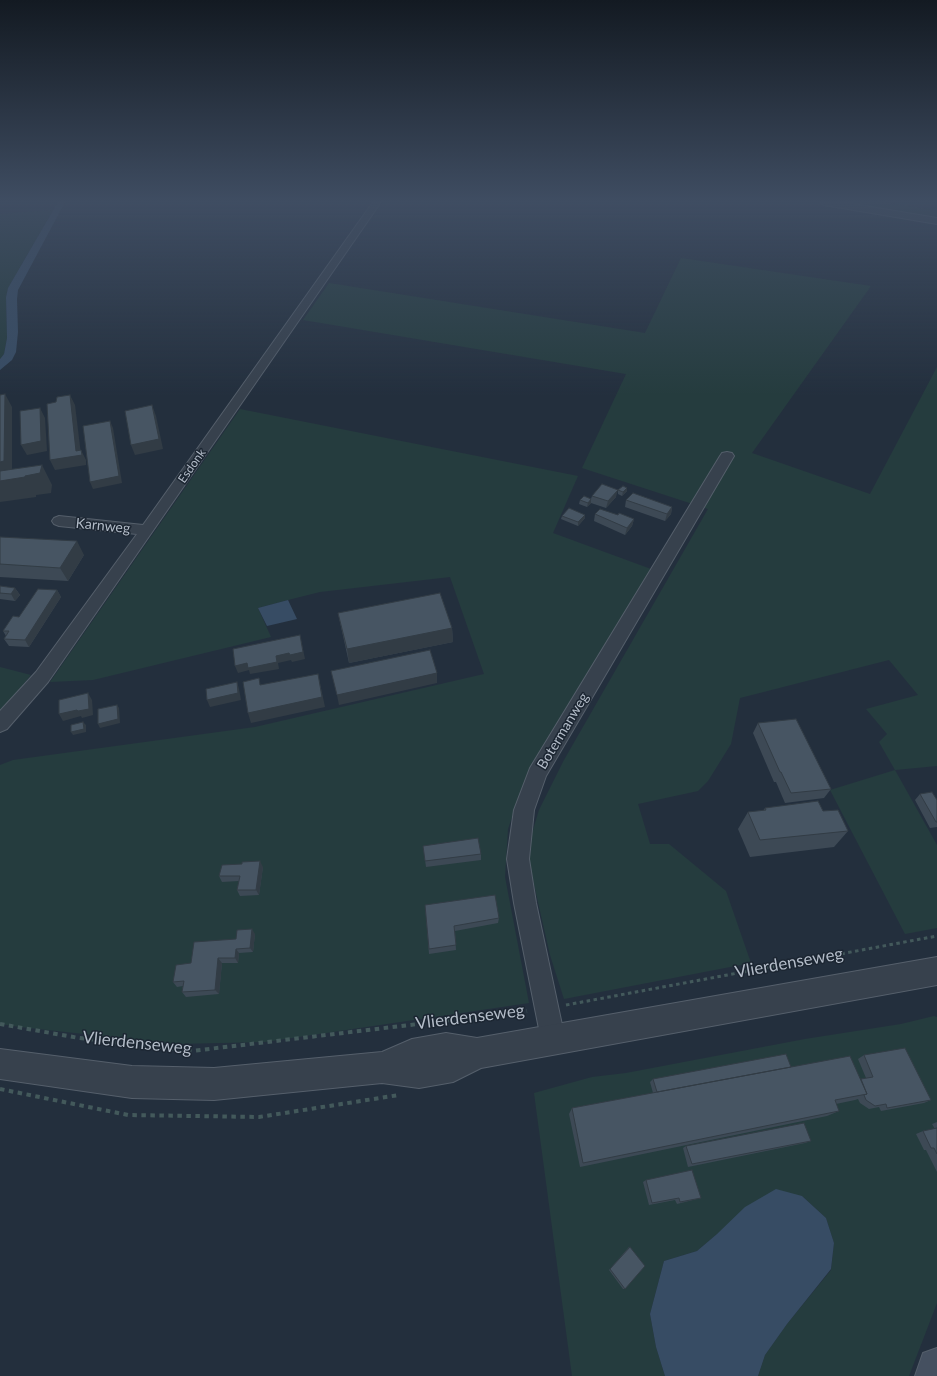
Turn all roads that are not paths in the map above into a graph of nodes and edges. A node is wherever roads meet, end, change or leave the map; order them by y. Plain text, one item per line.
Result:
1 (332, 266) edge
2 (727, 456) dead end
3 (59, 521) dead end
4 (147, 530) junction
5 (0, 724) edge
6 (937, 971) edge
7 (553, 1039) junction
8 (0, 1064) edge
9 (937, 1367) edge
10 (934, 1376) edge

1 - 4 street, Esdonk
2 - 7 street, Botermanweg
3 - 4 street, Karnweg
4 - 5 street, Esdonk
6 - 7 street
7 - 8 street
9 - 10 main road

